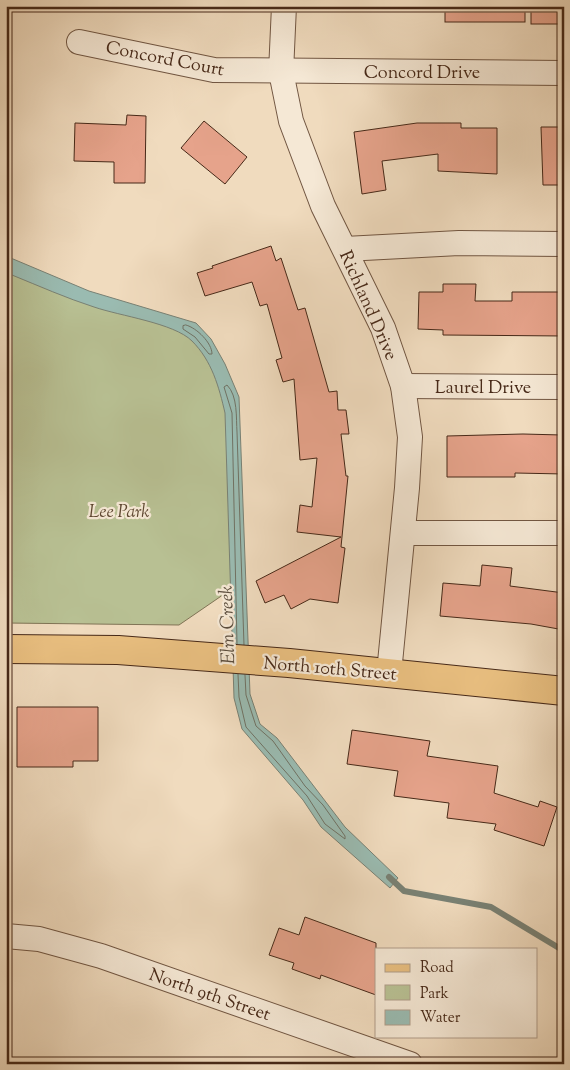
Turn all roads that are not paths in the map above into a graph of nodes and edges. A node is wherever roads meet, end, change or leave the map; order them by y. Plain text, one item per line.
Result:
1 (284, 6) edge
2 (79, 42) dead end
3 (281, 72) junction
4 (564, 72) edge
5 (564, 244) edge
6 (344, 249) junction
7 (403, 386) junction
8 (564, 387) edge
9 (403, 533) junction
10 (564, 533) edge
11 (6, 649) edge
12 (389, 673) junction
13 (564, 692) edge
14 (6, 936) edge
15 (410, 1064) edge

1 - 3 street, Richland Drive
2 - 3 street, Concord Court
3 - 4 street, Concord Drive
3 - 6 street, Richland Drive
5 - 6 street
6 - 7 street, Richland Drive
7 - 8 street, Laurel Drive
7 - 9 street, Richland Drive
9 - 10 street
9 - 12 street, Richland Drive
11 - 12 main road, North 10th Street
12 - 13 main road, North 10th Street
14 - 15 street, North 9th Street

